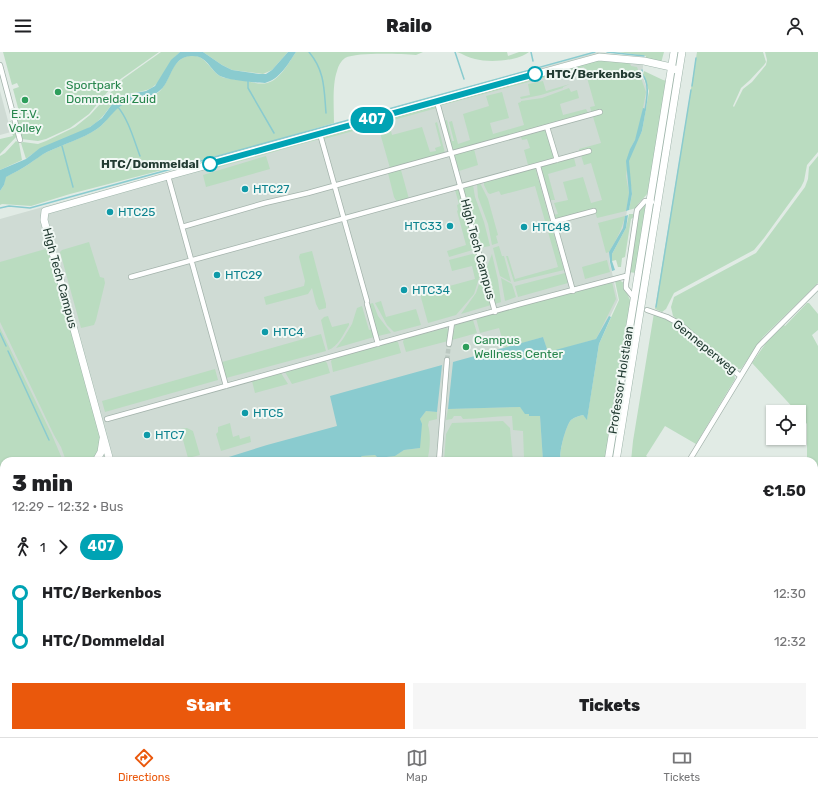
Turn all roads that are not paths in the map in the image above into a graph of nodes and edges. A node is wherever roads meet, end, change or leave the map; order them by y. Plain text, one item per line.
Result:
1 (674, 52) edge
2 (682, 52) edge
3 (0, 65) edge
4 (674, 69) junction
5 (437, 102) junction
6 (600, 112) dead end
7 (547, 127) junction
8 (320, 134) junction
9 (20, 140) dead end
10 (589, 151) dead end
11 (451, 153) junction
12 (557, 160) junction
13 (538, 166) junction
14 (168, 176) junction
15 (335, 186) junction
16 (460, 187) junction
17 (650, 201) junction
18 (657, 208) junction
19 (594, 211) dead end
20 (344, 218) junction
21 (553, 222) junction
22 (182, 228) junction
23 (191, 260) junction
24 (626, 276) junction
25 (131, 277) dead end
26 (818, 287) edge
27 (573, 291) junction
28 (634, 299) junction
29 (642, 299) junction
30 (647, 310) dead end
31 (495, 312) junction
32 (452, 324) junction
33 (378, 344) junction
34 (449, 344) tunnel mouth
35 (447, 360) tunnel mouth
36 (740, 376) junction
37 (226, 386) junction
38 (103, 420) junction
39 (104, 437) junction
40 (98, 457) edge
41 (109, 457) edge
42 (438, 457) edge
43 (609, 457) edge
44 (617, 457) edge
45 (691, 457) edge

1 - 4 street, Professor Holstlaan
2 - 4 street, Professor Holstlaan
3 - 9 street
4 - 5 street, High Tech Campus
4 - 17 street, Professor Holstlaan
4 - 18 street, Professor Holstlaan
5 - 8 street, High Tech Campus
5 - 11 street, High Tech Campus
6 - 7 street
7 - 11 street
7 - 12 street
8 - 14 street, High Tech Campus
8 - 15 street
10 - 12 street, High Tech Campus
11 - 15 street
11 - 16 street, High Tech Campus
12 - 13 street, High Tech Campus
13 - 16 street, High Tech Campus
13 - 21 street
14 - 22 street
14 - 38 street, High Tech Campus
15 - 20 street
15 - 22 street
16 - 20 street, High Tech Campus
16 - 31 street, High Tech Campus
17 - 18 street
17 - 24 street
17 - 28 street, Professor Holstlaan
18 - 29 street, Professor Holstlaan
19 - 21 street
20 - 23 street, High Tech Campus
20 - 33 street
21 - 27 street
22 - 23 street
23 - 25 street, High Tech Campus
23 - 37 street
24 - 27 street, High Tech Campus
24 - 28 street
26 - 36 street, Genneperweg
27 - 31 street, High Tech Campus
28 - 29 street
28 - 43 street, Professor Holstlaan
29 - 44 street, Professor Holstlaan
30 - 36 street, Genneperweg
31 - 32 street, High Tech Campus
32 - 33 street, High Tech Campus
32 - 34 street
33 - 37 street, High Tech Campus
35 - 42 street
36 - 45 street, Genneperweg
37 - 38 street, High Tech Campus
38 - 39 street, High Tech Campus
39 - 40 street
39 - 41 street, High Tech Campus

